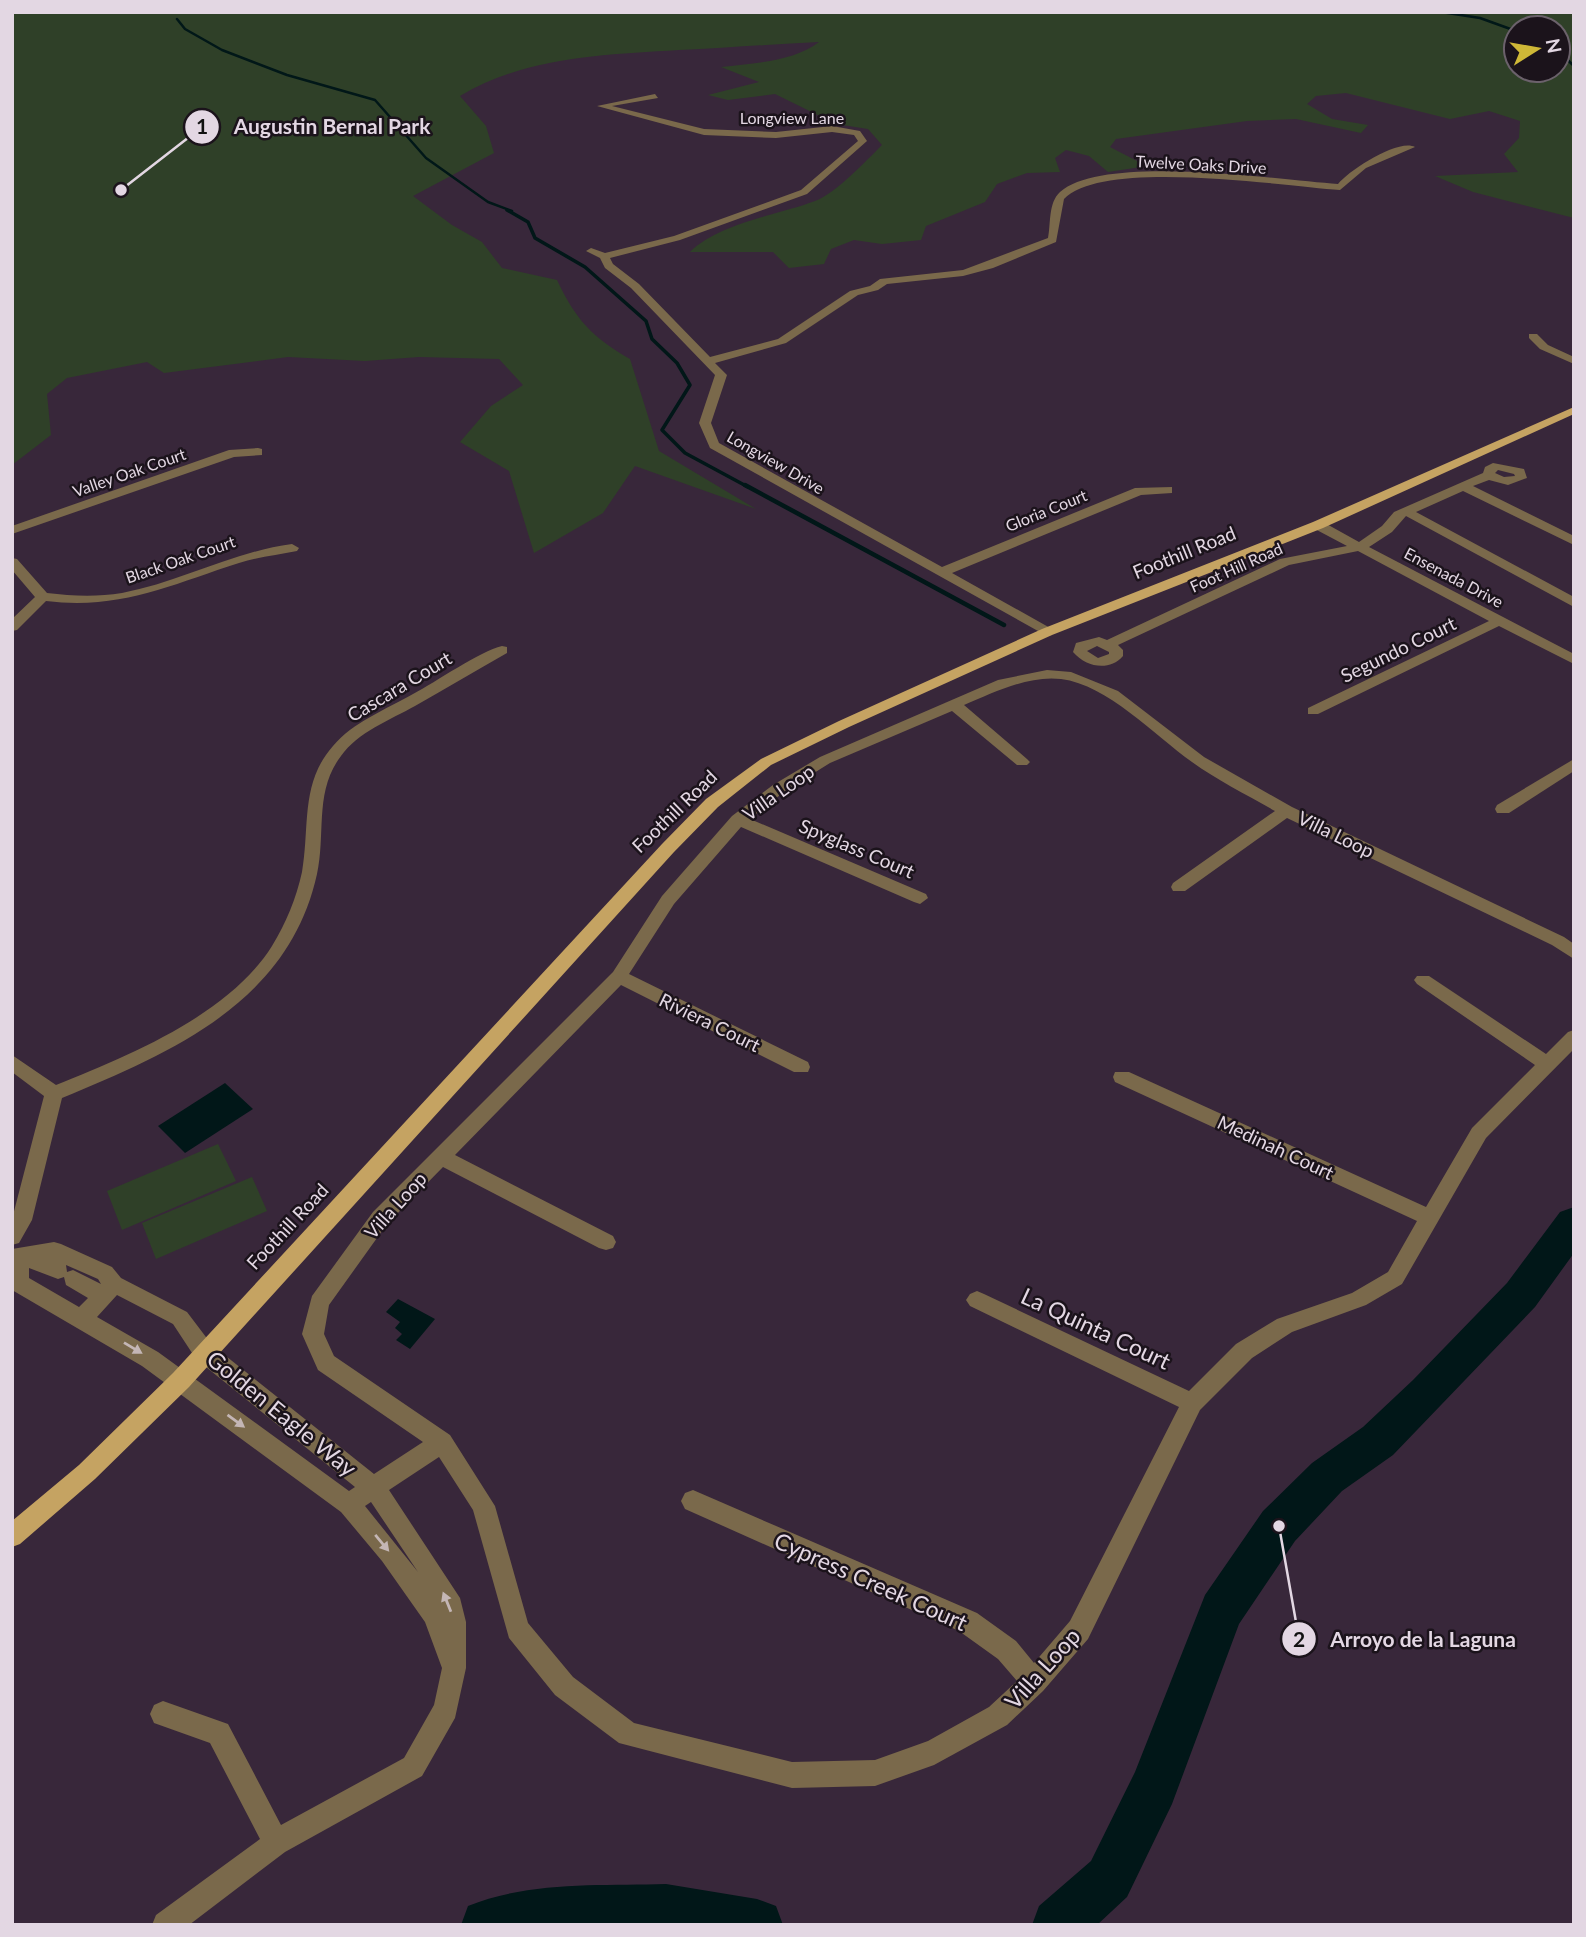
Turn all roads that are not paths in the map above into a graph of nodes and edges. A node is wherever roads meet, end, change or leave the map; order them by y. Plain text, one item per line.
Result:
1 (655, 96) dead end
2 (1411, 147) dead end
3 (591, 251) dead end
4 (604, 256) junction
5 (1533, 336) dead end
6 (709, 361) junction
7 (1574, 361) edge
8 (1574, 410) edge
9 (258, 452) dead end
10 (1489, 475) dead end
11 (1463, 486) junction
12 (1168, 490) dead end
13 (1406, 511) junction
14 (1318, 525) junction
15 (12, 530) edge
16 (1574, 541) edge
17 (1360, 547) junction
18 (292, 548) dead end
19 (12, 562) edge
20 (940, 572) junction
21 (43, 597) junction
22 (1574, 603) edge
23 (1499, 621) junction
24 (12, 626) edge
25 (1046, 632) junction
26 (1110, 644) dead end
27 (502, 650) dead end
28 (1574, 660) edge
29 (954, 705) junction
30 (1313, 711) dead end
31 (1022, 762) dead end
32 (1574, 764) edge
33 (1503, 809) dead end
34 (1286, 811) junction
35 (738, 820) junction
36 (1179, 887) dead end
37 (920, 898) dead end
38 (1574, 953) edge
39 (619, 976) junction
40 (1423, 980) dead end
41 (1574, 1037) edge
42 (12, 1062) edge
43 (1547, 1064) junction
44 (801, 1067) dead end
45 (1122, 1077) dead end
46 (54, 1094) junction
47 (440, 1157) junction
48 (1430, 1217) junction
49 (606, 1241) dead end
50 (14, 1251) edge
51 (108, 1290) junction
52 (977, 1300) dead end
53 (83, 1318) junction
54 (204, 1352) junction
55 (181, 1380) junction
56 (1192, 1403) junction
57 (442, 1443) junction
58 (373, 1487) junction
59 (693, 1501) dead end
60 (349, 1504) junction
61 (12, 1536) edge
62 (454, 1668) junction
63 (1034, 1682) junction
64 (163, 1714) dead end
65 (276, 1843) junction
66 (166, 1925) edge

1 - 4 street, Longview Lane
2 - 6 street, Twelve Oaks Drive
3 - 4 street, Longview Drive
4 - 6 street, Longview Drive
5 - 7 street
6 - 20 street, Longview Drive
8 - 14 main road, Foothill Road
9 - 15 street, Valley Oak Court
10 - 11 street, Foot Hill Road
11 - 13 street, Foot Hill Road
11 - 16 street
12 - 20 street, Gloria Court
13 - 17 street, Foot Hill Road
13 - 22 street
14 - 17 street, Ensenada Drive
14 - 25 main road, Foothill Road
17 - 23 street, Ensenada Drive
17 - 26 street, Foot Hill Road
18 - 21 street, Black Oak Court
19 - 21 street
20 - 25 street, Longview Drive
21 - 24 street
23 - 28 street, Ensenada Drive
23 - 30 street, Segundo Court
25 - 54 main road, Foothill Road
27 - 46 street, Cascara Court
29 - 31 street
29 - 34 street, Villa Loop
29 - 35 street, Villa Loop
32 - 33 street
34 - 36 street
34 - 38 street, Villa Loop
35 - 37 street, Spyglass Court
35 - 39 street, Villa Loop
39 - 44 street, Riviera Court
39 - 47 street, Villa Loop
40 - 43 street
41 - 43 street, Villa Loop
42 - 46 street
43 - 48 street, Villa Loop
45 - 48 street, Medinah Court
46 - 50 street
47 - 49 street
47 - 57 street, Villa Loop
48 - 56 street, Villa Loop
50 - 51 street, Golden Eagle Way
50 - 51 street, Golden Eagle Way
50 - 53 street, Golden Eagle Way
51 - 53 street
51 - 54 street, Golden Eagle Way
52 - 56 street, La Quinta Court
53 -> 55 street, Golden Eagle Way
54 - 55 main road, Foothill Road
54 - 58 street, Golden Eagle Way
55 -> 60 street, Golden Eagle Way
55 - 61 main road, Foothill Road
56 - 63 street, Villa Loop
57 - 58 street
57 - 63 street, Villa Loop
58 - 60 street
62 -> 58 street, Golden Eagle Way
59 - 63 street, Cypress Creek Court
60 -> 62 street, Golden Eagle Way
62 - 65 street, Golden Eagle Way
64 - 65 street
65 - 66 street, Golden Eagle Way

